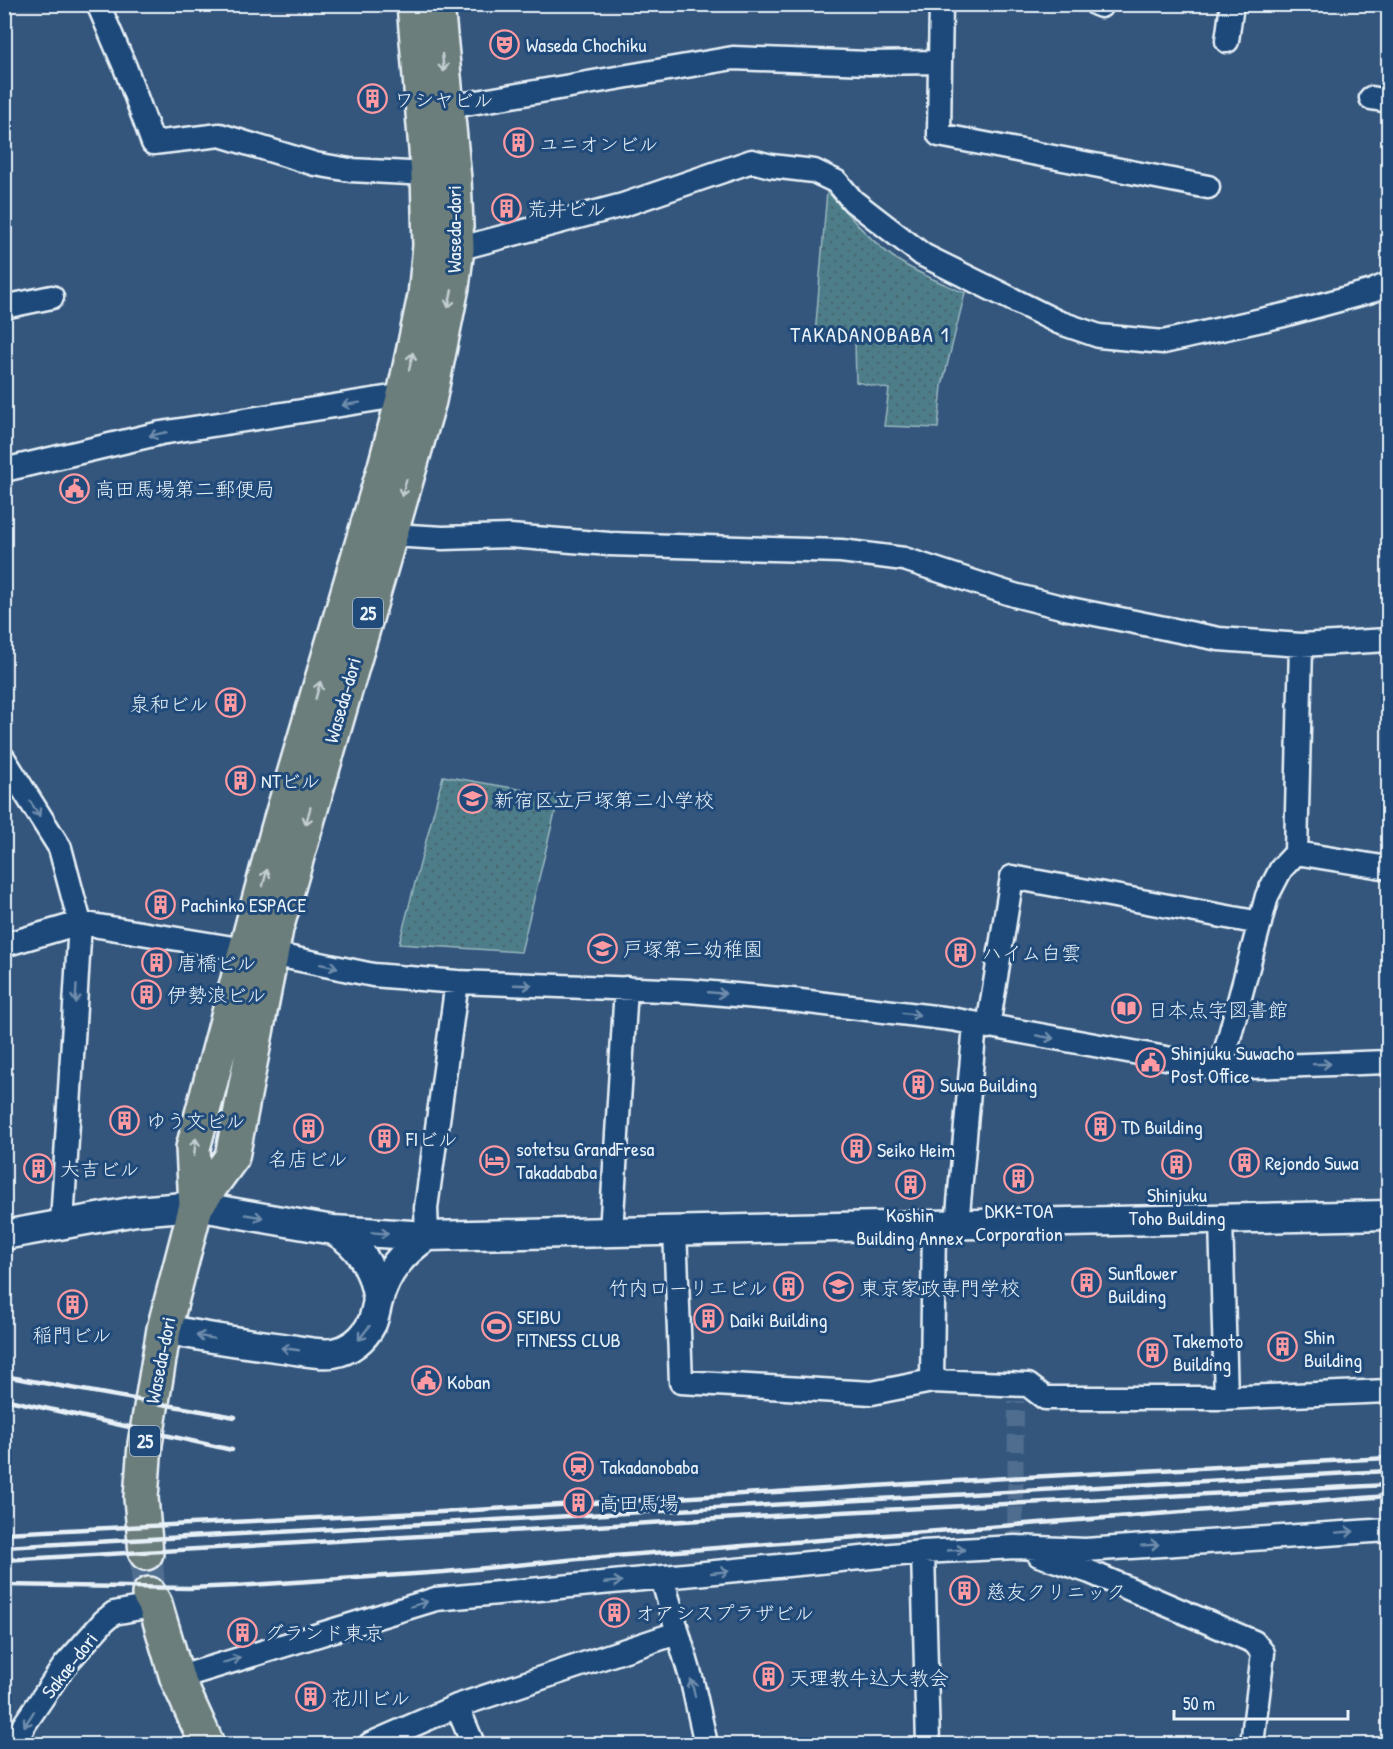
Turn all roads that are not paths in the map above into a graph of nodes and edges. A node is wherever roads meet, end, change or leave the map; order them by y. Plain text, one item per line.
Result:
1 (98, 4) edge
2 (414, 4) edge
3 (437, 4) edge
4 (941, 4) edge
5 (1232, 4) edge
6 (1227, 41) dead end
7 (940, 62) junction
8 (448, 107) junction
9 (429, 174) junction
10 (1208, 187) dead end
11 (457, 249) junction
12 (1389, 284) edge
13 (52, 297) dead end
14 (4, 307) edge
15 (416, 398) junction
16 (4, 470) edge
17 (391, 536) junction
18 (1389, 640) edge
19 (1301, 645) junction
20 (4, 759) edge
21 (1296, 853) junction
22 (1389, 868) edge
23 (80, 923) junction
24 (1260, 923) junction
25 (4, 945) edge
26 (259, 952) junction
27 (457, 982) junction
28 (626, 988) junction
29 (981, 1026) junction
30 (1389, 1062) edge
31 (1221, 1068) junction
32 (196, 1206) junction
33 (1389, 1215) edge
34 (1221, 1220) junction
35 (62, 1224) junction
36 (945, 1225) junction
37 (333, 1230) junction
38 (675, 1230) junction
39 (611, 1232) junction
40 (4, 1235) edge
41 (427, 1236) junction
42 (378, 1300) junction
43 (164, 1329) junction
44 (932, 1381) junction
45 (1389, 1391) edge
46 (1226, 1398) junction
47 (1389, 1530) edge
48 (1025, 1547) junction
49 (923, 1552) junction
50 (146, 1553) tunnel mouth
51 (662, 1578) junction
52 (145, 1600) joint
53 (677, 1633) junction
54 (177, 1678) junction
55 (457, 1706) junction
56 (15, 1744) edge
57 (207, 1744) edge
58 (370, 1744) edge
59 (473, 1744) edge
60 (706, 1744) edge
61 (928, 1744) edge
62 (1252, 1744) edge

1 - 9 street
2 - 9 main road, Waseda-dori / 25
3 -> 8 main road, Waseda-dori / 25
4 - 7 street
5 - 6 street
7 - 8 street
7 - 10 street
8 - 11 main road, Waseda-dori / 25
15 -> 9 main road, Waseda-dori / 25
11 - 12 street
11 -> 15 main road, Waseda-dori / 25
13 - 14 street
15 -> 16 street
15 -> 17 main road, Waseda-dori / 25
26 -> 15 main road, Waseda-dori / 25
17 - 19 street
17 -> 26 main road, Waseda-dori / 25
18 - 19 street
19 - 21 street
20 -> 23 street
21 - 22 street
21 - 24 street
23 - 25 street
23 - 26 street
23 -> 35 street
24 - 29 street
24 - 31 street
26 -> 27 street
26 - 32 main road, Waseda-dori / 25
27 -> 28 street
27 - 41 street
28 -> 29 street
28 - 39 street
29 -> 31 street
29 - 36 street
31 -> 30 street
32 - 35 street
32 -> 37 street
32 - 43 main road, Waseda-dori / 25
33 - 34 street
34 - 36 street
34 - 46 street
35 - 40 street
36 - 38 street
36 - 44 street
37 -> 41 street
37 - 42 street
38 - 39 street
38 - 44 street
39 - 41 street
41 - 42 street
42 -> 43 street
43 - 50 main road, Waseda-dori / 25
44 - 46 street
45 - 46 street
48 -> 47 street
49 -> 48 street
48 - 62 street
51 -> 49 street
49 - 61 street
51 - 53 street
54 -> 51 street
52 - 54 main road
52 -> 56 street, Sakae-dori
53 - 55 street
60 -> 53 street
54 - 57 main road
55 - 58 street
55 - 59 street

